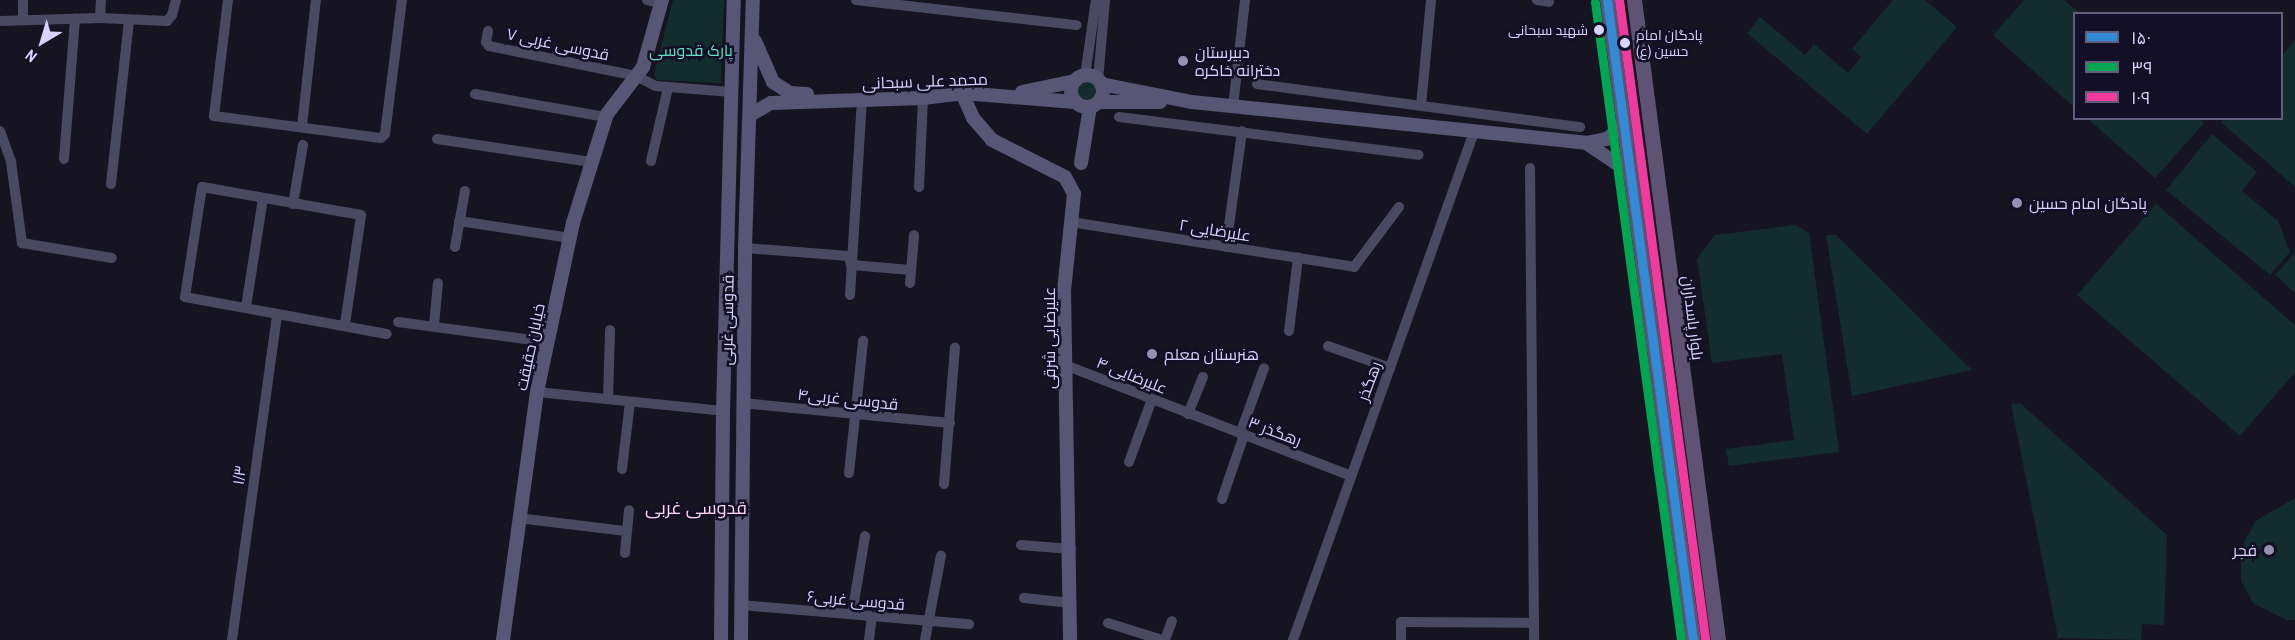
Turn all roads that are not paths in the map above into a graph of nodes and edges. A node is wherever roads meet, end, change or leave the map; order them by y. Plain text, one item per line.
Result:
1 (23, 0) edge
2 (101, 0) edge
3 (176, 0) edge
4 (228, 0) edge
5 (316, 0) edge
6 (402, 0) edge
7 (734, 0) edge
8 (753, 0) edge
9 (856, 0) edge
10 (1096, 0) edge
11 (1105, 0) edge
12 (1431, 0) edge
13 (1608, 0) edge
14 (1634, 0) edge
15 (657, 1) edge
16 (1247, 2) edge
17 (904, 3) edge
18 (75, 18) junction
19 (100, 18) junction
20 (23, 19) junction
21 (0, 21) edge
22 (129, 21) junction
23 (1077, 25) dead end
24 (488, 32) dead end
25 (752, 34) junction
26 (636, 76) junction
27 (1080, 79) junction
28 (1099, 82) junction
29 (1257, 84) dead end
30 (668, 88) junction
31 (732, 92) junction
32 (962, 93) junction
33 (475, 94) dead end
34 (1008, 95) junction
35 (923, 98) junction
36 (843, 100) junction
37 (862, 100) junction
38 (1075, 102) junction
39 (1192, 102) junction
40 (1094, 104) junction
41 (1421, 106) junction
42 (1233, 107) junction
43 (750, 115) junction
44 (606, 117) junction
45 (1119, 117) dead end
46 (1624, 124) junction
47 (302, 126) junction
48 (1580, 127) dead end
49 (1242, 131) junction
50 (0, 132) edge
51 (1474, 132) junction
52 (437, 139) dead end
53 (1586, 143) junction
54 (303, 145) dead end
55 (1419, 155) dead end
56 (64, 159) dead end
57 (651, 161) dead end
58 (591, 162) junction
59 (1081, 163) dead end
60 (1530, 168) dead end
61 (1631, 173) junction
62 (111, 184) dead end
63 (919, 188) dead end
64 (465, 191) dead end
65 (263, 198) junction
66 (293, 204) junction
67 (1399, 207) dead end
68 (459, 221) junction
69 (1071, 222) junction
70 (914, 235) dead end
71 (570, 238) junction
72 (455, 247) dead end
73 (1226, 247) junction
74 (745, 248) junction
75 (112, 258) dead end
76 (1298, 258) junction
77 (851, 265) junction
78 (911, 270) junction
79 (726, 275) junction
80 (744, 276) junction
81 (910, 283) dead end
82 (438, 284) dead end
83 (850, 295) dead end
84 (246, 307) junction
85 (277, 314) junction
86 (398, 322) dead end
87 (345, 324) junction
88 (434, 325) junction
89 (610, 330) dead end
90 (1289, 331) dead end
91 (387, 334) dead end
92 (862, 341) dead end
93 (548, 342) junction
94 (1328, 346) dead end
95 (955, 347) dead end
96 (1065, 365) junction
97 (1264, 368) dead end
98 (1390, 368) junction
99 (1203, 377) dead end
100 (537, 392) junction
101 (608, 399) junction
102 (1152, 399) junction
103 (630, 402) junction
104 (742, 404) junction
105 (723, 411) junction
106 (854, 414) junction
107 (1188, 414) junction
108 (950, 423) junction
109 (1242, 434) junction
110 (1129, 462) dead end
111 (622, 469) dead end
112 (849, 473) dead end
113 (1352, 476) junction
114 (944, 484) dead end
115 (1222, 499) dead end
116 (629, 510) dead end
117 (722, 510) junction
118 (741, 510) junction
119 (1700, 511) junction
120 (1677, 515) junction
121 (518, 518) junction
122 (626, 531) junction
123 (865, 536) dead end
124 (1021, 545) dead end
125 (1071, 549) junction
126 (625, 553) dead end
127 (940, 555) dead end
128 (1024, 598) dead end
129 (1071, 603) junction
130 (741, 605) junction
131 (852, 614) junction
132 (872, 617) junction
133 (928, 621) junction
134 (1172, 621) dead end
135 (1108, 623) dead end
136 (1534, 623) junction
137 (969, 624) dead end
138 (232, 640) edge
139 (503, 640) edge
140 (721, 640) edge
141 (741, 640) edge
142 (869, 640) edge
143 (925, 640) edge
144 (1070, 640) edge
145 (1163, 640) edge
146 (1293, 640) edge
147 (1401, 640) edge
148 (1534, 640) edge
149 (1693, 640) edge
150 (1718, 640) edge

1 - 20 street
2 - 19 street
3 - 22 street
4 - 47 street
5 - 47 street
6 - 47 street
7 - 31 street, قدوسی غربی
8 - 25 street, قدوسی غربی
9 - 17 street
10 - 27 street
11 - 28 street
12 - 41 street
13 - 46 main road
14 - 119 main road, بلوار پاسداران
15 - 26 street, خیابان حقیقت
16 - 42 street
17 - 23 street
18 - 19 street
18 - 20 street
18 - 56 street
19 - 22 street
20 - 21 street
22 - 62 street
24 - 26 street, ۷ قدوسی غربی
25 - 36 street, محمد علی سبحانی
25 - 43 street, قدوسی غربی
26 - 30 street
26 - 44 street, خیابان حقیقت
27 - 28 street
27 - 34 street, محمد علی سبحانی
27 - 38 street
28 - 39 street
28 - 40 street
29 - 41 street
30 - 31 street
30 - 57 street
31 - 79 street, قدوسی غربی
32 - 34 street, محمد علی سبحانی
32 - 35 street, محمد علی سبحانی
32 - 69 street, علیرضایی شرقی
33 - 44 street
34 - 38 street, محمد علی سبحانی
35 - 37 street, محمد علی سبحانی
35 - 63 street
36 - 37 street, محمد علی سبحانی
36 - 43 street, محمد علی سبحانی
37 - 77 street
38 - 40 street, محمد علی سبحانی
39 - 40 street
39 - 42 street
40 - 59 street
41 - 48 street
42 - 51 street
43 - 74 street, قدوسی غربی
44 - 58 street, خیابان حقیقت
45 - 49 street
46 - 53 street
46 - 61 main road
49 - 55 street
49 - 73 street
50 - 75 street
51 - 53 street
51 - 98 street, رهگذر
52 - 58 street
53 - 61 street
54 - 66 street
58 - 71 street, خیابان حقیقت
60 - 136 street
61 - 120 main road
64 - 68 street
65 - 66 street
65 - 84 street
65 - 84 street
66 - 87 street
67 - 76 street, ۲ علیرضایی
68 - 71 street
68 - 72 street
69 - 73 street, ۲ علیرضایی
69 - 96 street, علیرضایی شرقی
70 - 78 street
71 - 93 street, خیابان حقیقت
73 - 76 street, ۲ علیرضایی
74 - 77 street
74 - 80 street, قدوسی غربی
76 - 90 street
77 - 78 street
77 - 83 street
78 - 81 street
79 - 80 street
79 - 105 street, قدوسی غربی
80 - 104 street, قدوسی غربی
82 - 88 street
84 - 85 street
85 - 87 street
85 - 138 street, ۱/۳
86 - 88 street
87 - 91 street
88 - 93 street
89 - 101 street
92 - 106 street
93 - 100 street, خیابان حقیقت
94 - 98 street
95 - 108 street
96 - 102 street, ۴ علیرضایی
96 - 125 street, علیرضایی شرقی
97 - 109 street
98 - 113 street, رهگذر
99 - 107 street
100 - 101 street
100 - 121 street, خیابان حقیقت
101 - 103 street
102 - 107 street, ۴ علیرضایی
102 - 110 street
103 - 105 street
103 - 111 street
104 - 106 street, قدوسی غربی۴
104 - 118 street, قدوسی غربی
105 - 117 street, قدوسی غربی
106 - 108 street, قدوسی غربی۴
106 - 112 street
107 - 109 street, ۳ رهگذر
108 - 114 street
109 - 113 street, ۳ رهگذر
109 - 115 street
113 - 146 street, رهگذر
116 - 122 street
117 - 118 street
117 - 140 street, قدوسی غربی
118 - 130 street, قدوسی غربی
119 - 120 main road
119 - 150 main road, بلوار پاسداران
120 - 149 main road
121 - 122 street
121 - 139 street, خیابان حقیقت
122 - 126 street
123 - 131 street
124 - 125 street
125 - 129 street, علیرضایی شرقی
127 - 133 street
128 - 129 street
129 - 144 street, علیرضایی شرقی
130 - 131 street, قدوسی غربی۶
130 - 141 street, قدوسی غربی
131 - 132 street, قدوسی غربی۶
132 - 133 street, قدوسی غربی۶
132 - 142 street
133 - 137 street, قدوسی غربی۶
133 - 143 street
134 - 145 street
135 - 145 street
136 - 147 street
136 - 148 street

